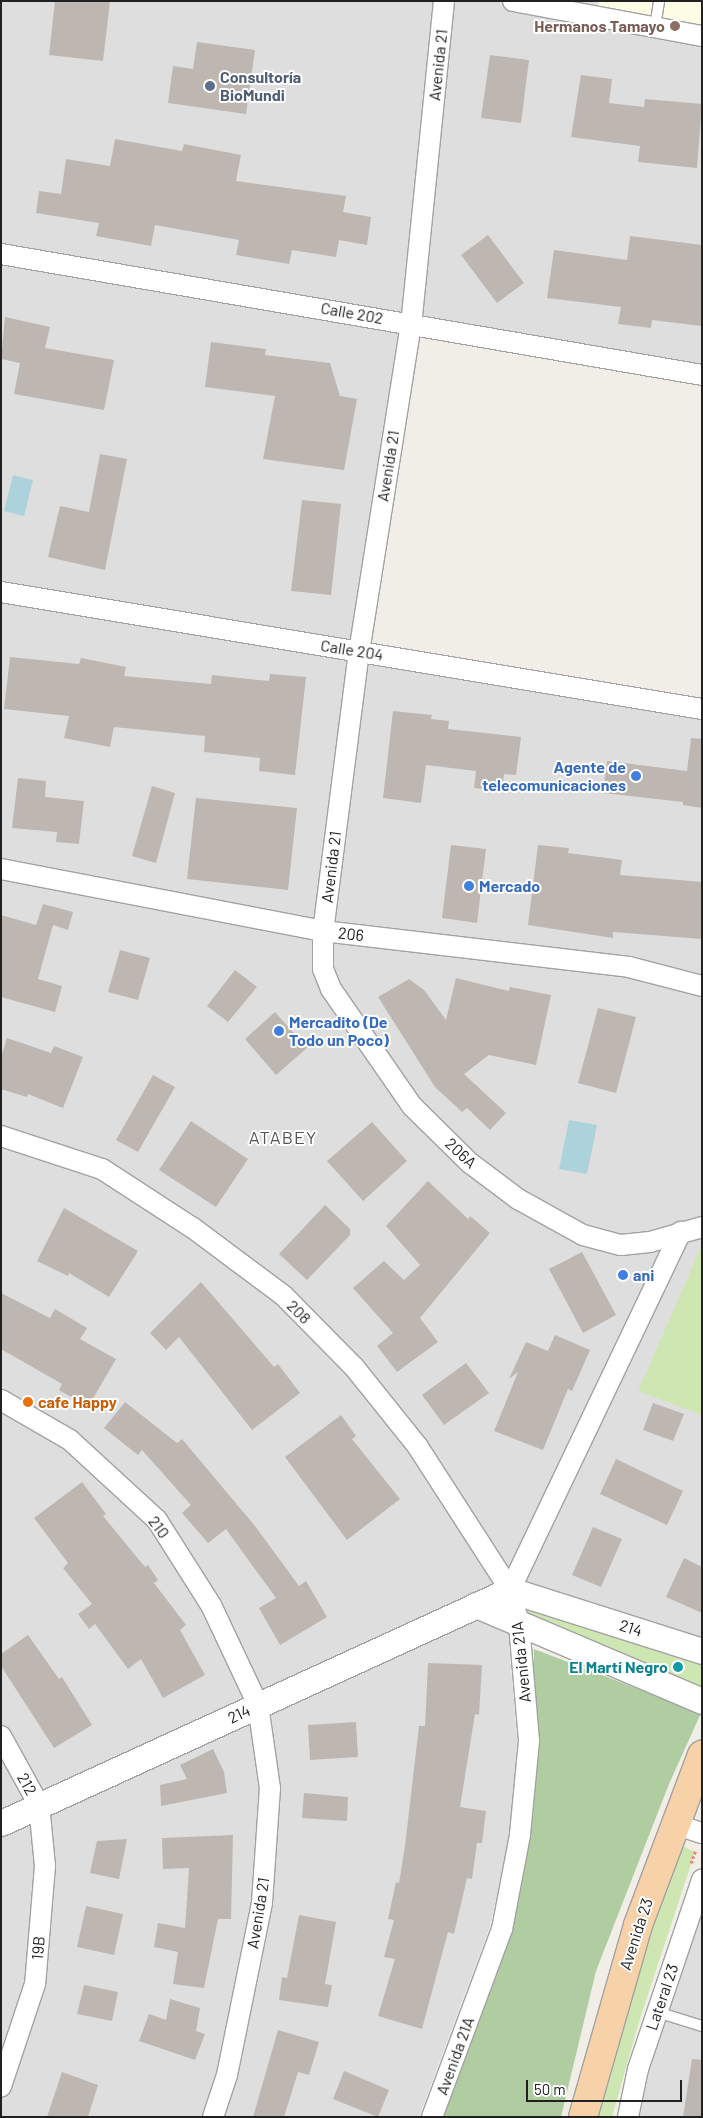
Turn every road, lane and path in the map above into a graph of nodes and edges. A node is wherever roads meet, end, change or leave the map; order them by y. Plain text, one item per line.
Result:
1 (444, 1) edge
2 (512, 1) edge
3 (659, 1) edge
4 (655, 27) junction
5 (702, 36) edge
6 (1, 254) edge
7 (412, 324) junction
8 (702, 375) edge
9 (1, 592) edge
10 (359, 651) junction
11 (702, 709) edge
12 (1, 869) edge
13 (323, 930) junction
14 (702, 986) edge
15 (1, 1136) edge
16 (702, 1227) edge
17 (681, 1232) junction
18 (1, 1400) edge
19 (510, 1590) junction
20 (476, 1605) junction
21 (519, 1624) junction
22 (702, 1651) edge
23 (702, 1701) edge
24 (258, 1705) junction
25 (1, 1736) edge
26 (702, 1755) edge
27 (694, 1795) edge
28 (39, 1805) junction
29 (1, 1822) edge
30 (674, 1824) junction
31 (702, 1833) edge
32 (702, 1880) edge
33 (657, 2012) junction
34 (702, 2026) edge
35 (1, 2086) edge
36 (213, 2117) edge
37 (432, 2117) edge
38 (583, 2117) edge
39 (628, 2117) edge

1 - 7 street, Avenida 21
2 - 4 street
3 - 4 lane
4 - 5 street
6 - 7 street, Calle 202
7 - 8 street, Calle 202
7 - 10 street, Avenida 21
9 - 10 street, Calle 204
10 - 11 street, Calle 204
10 - 13 street, Avenida 21
12 - 13 street, 206
13 - 14 street, 206
13 - 17 street, 206A
15 - 19 street, 208
16 - 17 street, 206A
17 - 19 street
18 - 24 street, 210
19 - 20 street, 214
19 - 21 street, Avenida 21A
19 - 22 street, 214
20 - 21 street
20 - 24 street, 214
21 - 23 street
21 - 37 street, Avenida 21A
24 - 28 street, 214
24 - 36 street, Avenida 21
25 - 28 street, 212
26 - 27 main road, Avenida 23
27 - 30 main road, Avenida 23
28 - 29 street, 214
28 - 35 street, 19B
30 - 31 street
30 - 38 main road, Avenida 23
32 - 33 street, Lateral 23
33 - 34 lane
33 - 39 street, Lateral 23

